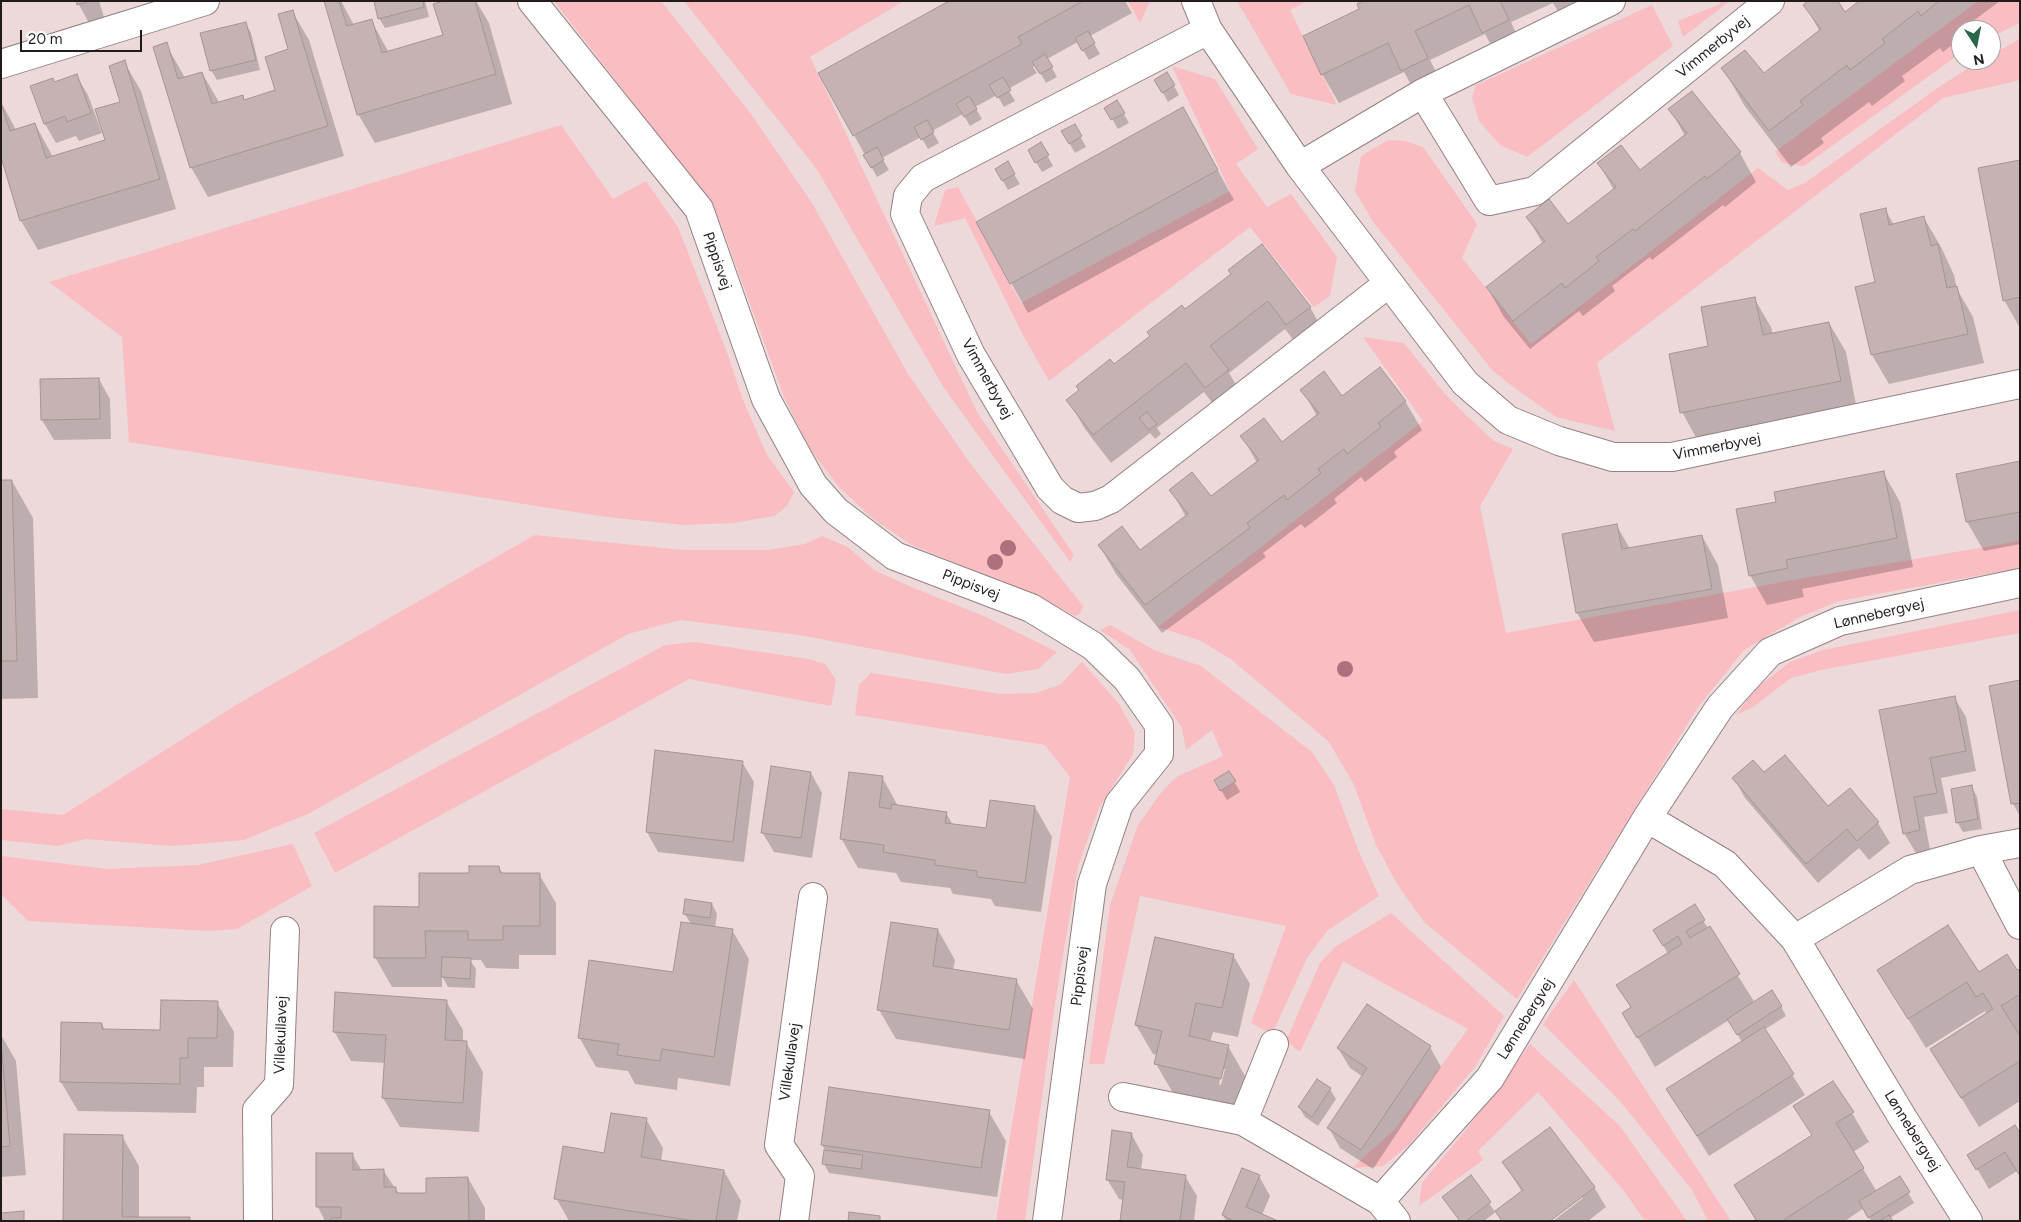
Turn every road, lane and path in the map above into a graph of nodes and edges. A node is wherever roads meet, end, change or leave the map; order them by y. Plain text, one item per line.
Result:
1 (205, 1) edge
2 (532, 1) edge
3 (1196, 1) edge
4 (1611, 1) edge
5 (1770, 1) edge
6 (1208, 30) junction
7 (1, 64) edge
8 (1423, 93) junction
9 (1300, 166) junction
10 (1389, 283) junction
11 (2020, 384) edge
12 (2020, 583) edge
13 (1647, 818) junction
14 (2020, 843) edge
15 (1980, 850) junction
16 (814, 897) dead end
17 (2020, 925) edge
18 (285, 931) dead end
19 (1795, 939) junction
20 (1274, 1044) dead end
21 (1122, 1097) dead end
22 (1243, 1121) junction
23 (1388, 1211) edge
24 (258, 1221) edge
25 (794, 1221) edge
26 (1047, 1221) edge
27 (1968, 1221) edge

1 - 7 street
2 - 26 street, Pippisvej
3 - 6 street, Vimmerbyvej
4 - 8 street
5 - 8 street, Vimmerbyvej
6 - 9 street, Vimmerbyvej
6 - 10 street, Vimmerbyvej
8 - 9 street
9 - 10 street, Vimmerbyvej
10 - 11 street, Vimmerbyvej
12 - 13 street, Lønnebergvej
13 - 19 street, Lønnebergvej
13 - 23 street, Lønnebergvej
14 - 15 street
15 - 17 street
15 - 19 street
16 - 25 street, Villekullavej
18 - 24 street, Villekullavej
19 - 27 street, Lønnebergvej
20 - 22 street
21 - 22 street, Lønnebergvej
22 - 23 street, Lønnebergvej

